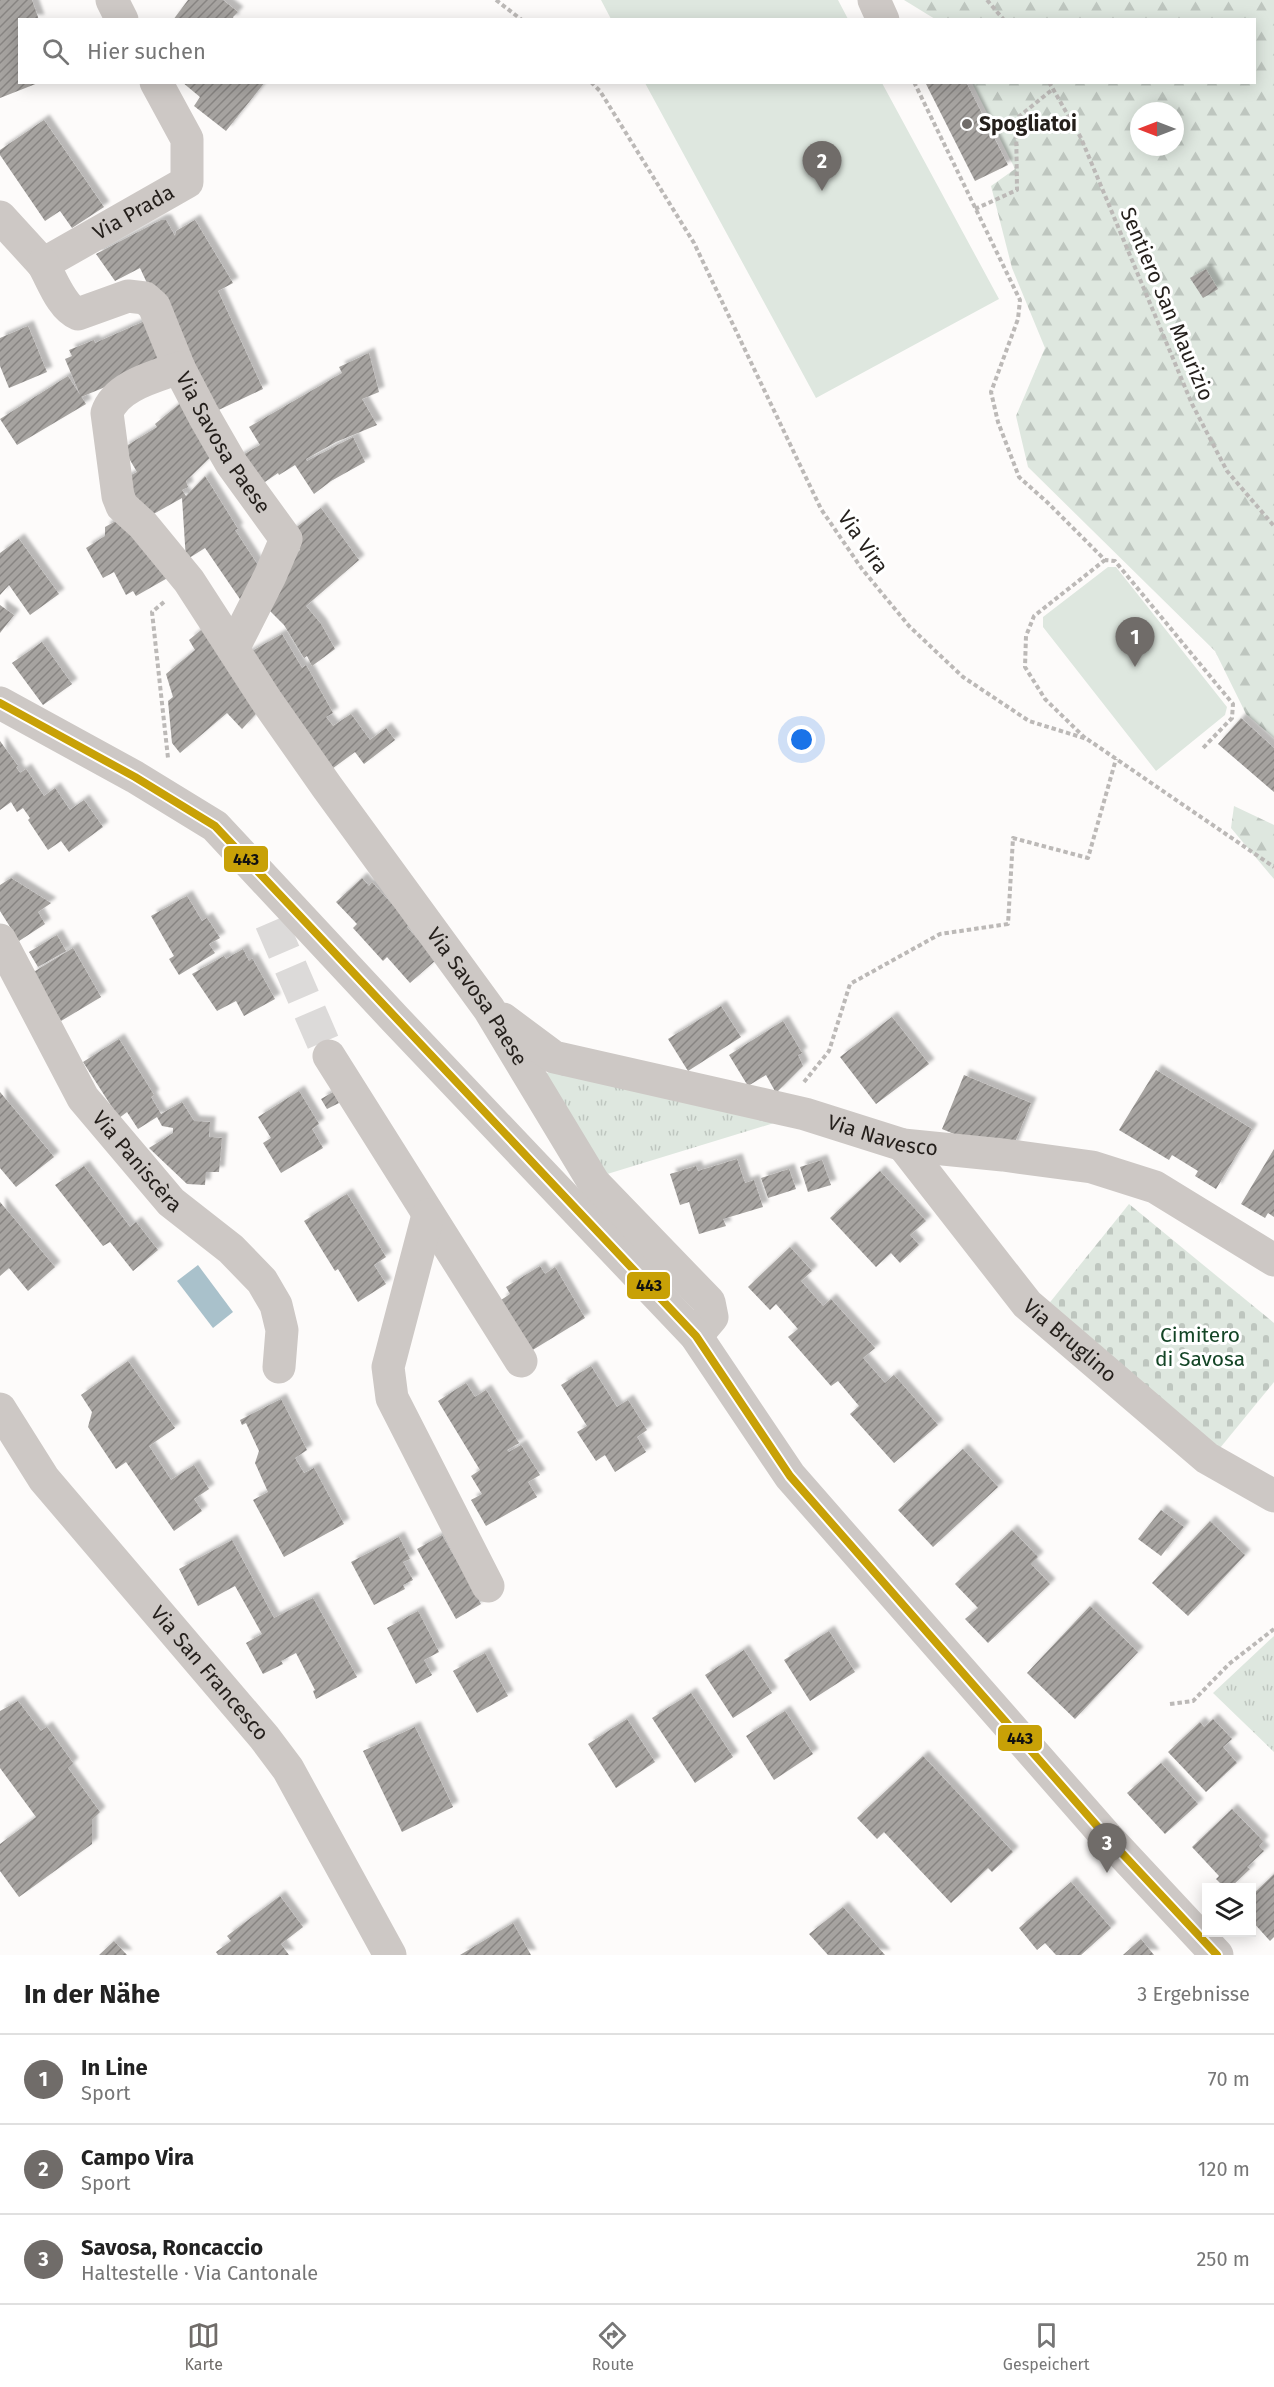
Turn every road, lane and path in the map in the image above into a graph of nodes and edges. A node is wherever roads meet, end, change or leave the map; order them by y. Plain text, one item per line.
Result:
1 (112, 0) edge
2 (496, 0) edge
3 (874, 0) edge
4 (987, 0) edge
5 (121, 18) edge
6 (519, 18) edge
7 (882, 18) edge
8 (1002, 18) edge
9 (157, 84) edge
10 (593, 84) edge
11 (915, 84) edge
12 (1050, 84) edge
13 (1053, 89) junction
14 (975, 209) junction
15 (0, 217) edge
16 (43, 264) junction
17 (179, 368) junction
18 (1274, 526) edge
19 (1105, 560) junction
20 (189, 581) junction
21 (234, 647) junction
22 (0, 703) edge
23 (1087, 739) junction
24 (1202, 748) dead end
25 (1116, 759) junction
26 (171, 764) dead end
27 (252, 865) junction
28 (1274, 867) edge
29 (271, 922) tunnel mouth
30 (0, 939) edge
31 (489, 1009) junction
32 (328, 1056) tunnel mouth
33 (782, 1108) junction
34 (903, 1145) junction
35 (428, 1215) junction
36 (1274, 1260) edge
37 (696, 1336) junction
38 (521, 1361) dead end
39 (279, 1367) dead end
40 (0, 1409) edge
41 (1274, 1496) edge
42 (488, 1586) dead end
43 (1274, 1629) edge
44 (1170, 1704) dead end
45 (390, 1955) edge
46 (1216, 1955) edge

1 - 5 street
2 - 6 path
3 - 7 street
4 - 8 path
9 - 16 street, Via Prada
10 - 23 path, Via Vira
11 - 14 path
12 - 13 path, Sentiero San Maurizio
13 - 14 path
13 - 18 path, Sentiero San Maurizio
14 - 19 path
15 - 16 street
16 - 17 street
17 - 20 street, Via Savosa Paese
17 - 21 street, Via Savosa Paese
19 - 23 path
19 - 24 path
20 - 21 street, Via Savosa Paese
20 - 26 path
21 - 31 street, Via Savosa Paese
22 - 27 street
23 - 25 path, Via Vira
25 - 28 path, Via Vira
25 - 33 path
27 - 29 street
27 - 37 street
30 - 39 street, Via Paniscèra
31 - 33 street, Via Navesco
31 - 37 street, Via Savosa Paese
32 - 35 street
33 - 34 street, Via Navesco
34 - 36 street, Via Navesco
34 - 41 street, Via Bruglino
35 - 38 street
35 - 42 street
37 - 46 street
40 - 45 street, Via San Francesco
43 - 44 path

